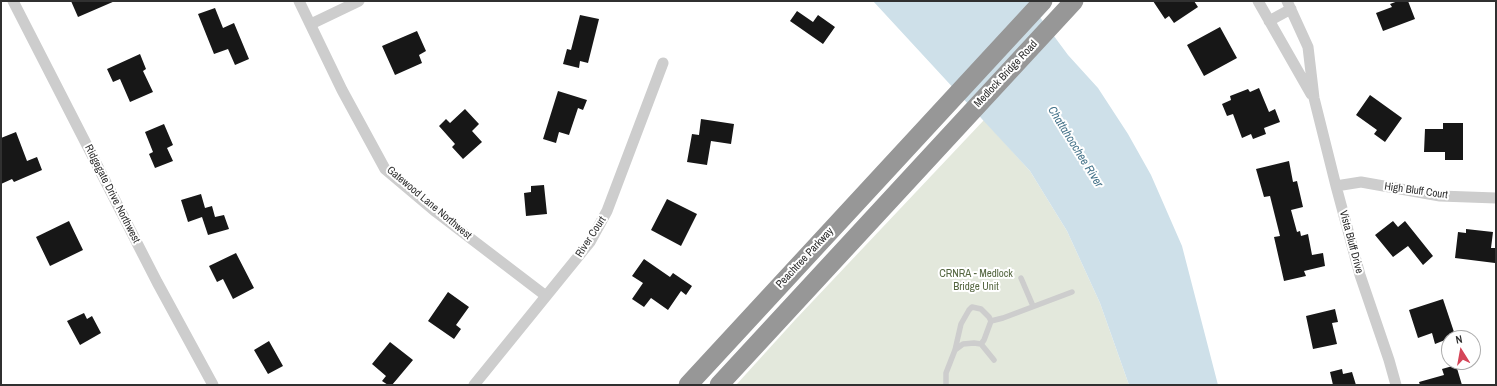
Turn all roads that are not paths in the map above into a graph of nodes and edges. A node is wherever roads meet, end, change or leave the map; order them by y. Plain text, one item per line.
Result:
1 (13, 1) edge
2 (299, 1) edge
3 (359, 1) edge
4 (1043, 1) edge
5 (1074, 1) edge
6 (1258, 1) edge
7 (1289, 5) edge
8 (1269, 21) junction
9 (311, 24) junction
10 (663, 63) dead end
11 (1314, 98) junction
12 (922, 131) joint
13 (939, 147) joint
14 (1336, 186) junction
15 (1496, 198) edge
16 (1021, 278) dead end
17 (1072, 292) dead end
18 (546, 296) junction
19 (1033, 306) junction
20 (991, 321) junction
21 (981, 344) junction
22 (955, 350) junction
23 (994, 360) dead end
24 (213, 385) edge
25 (474, 385) edge
26 (688, 385) edge
27 (719, 385) edge
28 (946, 385) edge
29 (1396, 385) edge

1 - 24 street, Ridgegate Drive Northwest
2 - 9 street, Gatewood Lane Northwest
3 - 9 street
4 - 12 highway, Medlock Bridge Road
5 - 13 highway, Medlock Bridge Road
6 - 8 street, Vista Bluff Drive
7 - 8 street
7 - 11 street, Vista Bluff Drive
8 - 11 street, Vista Bluff Drive
9 - 18 street, Gatewood Lane Northwest
10 - 18 street, River Court
11 - 14 street, Vista Bluff Drive
12 - 26 highway, Peachtree Parkway
13 - 27 highway, Peachtree Parkway
14 - 15 street, High Bluff Court
14 - 29 street, Vista Bluff Drive
16 - 19 lane
17 - 19 lane
18 - 25 street, River Court
19 - 20 lane
20 - 21 lane
20 - 22 lane
21 - 22 lane
21 - 23 lane
22 - 28 lane

